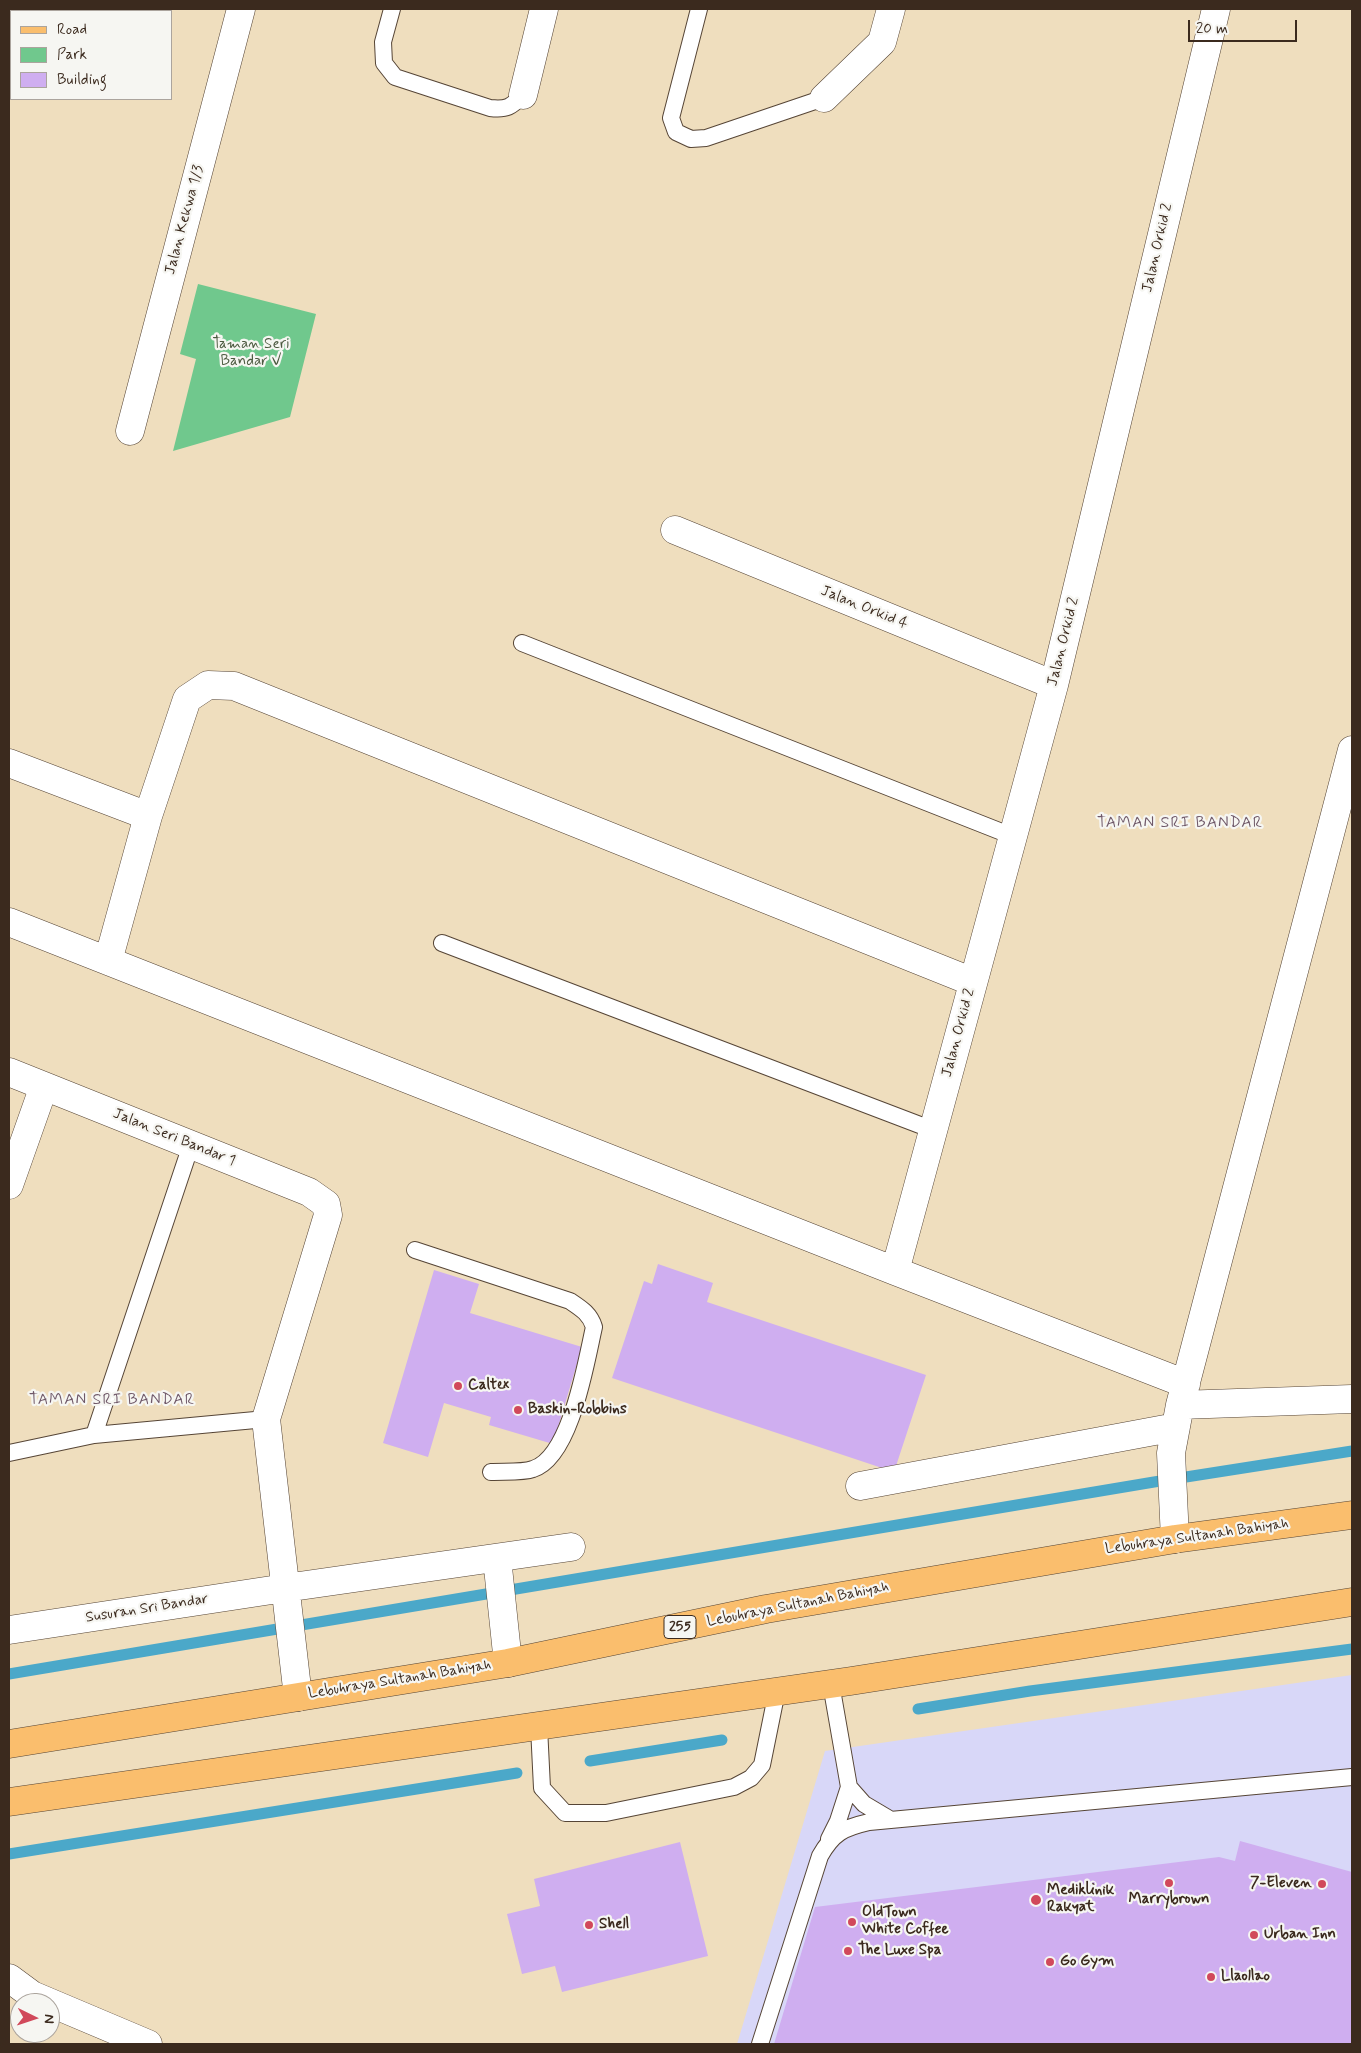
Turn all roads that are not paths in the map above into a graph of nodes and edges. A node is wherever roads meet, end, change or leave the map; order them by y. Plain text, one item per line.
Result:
1 (241, 9) edge
2 (392, 9) edge
3 (544, 9) edge
4 (699, 9) edge
5 (891, 9) edge
6 (1216, 9) edge
7 (523, 95) joint
8 (824, 98) joint
9 (130, 432) dead end
10 (675, 530) dead end
11 (522, 643) dead end
12 (1054, 685) junction
13 (1352, 750) edge
14 (9, 763) edge
15 (148, 816) junction
16 (1012, 836) junction
17 (9, 922) edge
18 (442, 943) dead end
19 (108, 961) junction
20 (973, 982) junction
21 (9, 1072) edge
22 (44, 1086) junction
23 (933, 1130) junction
24 (192, 1145) junction
25 (9, 1185) edge
26 (415, 1250) dead end
27 (895, 1271) junction
28 (1352, 1399) edge
29 (1178, 1417) junction
30 (266, 1419) junction
31 (94, 1435) junction
32 (9, 1453) edge
33 (490, 1472) dead end
34 (860, 1486) dead end
35 (1352, 1515) edge
36 (1175, 1538) junction
37 (571, 1547) dead end
38 (497, 1567) junction
39 (287, 1599) junction
40 (1352, 1602) edge
41 (9, 1630) edge
42 (508, 1663) junction
43 (831, 1684) junction
44 (777, 1691) junction
45 (298, 1697) junction
46 (539, 1727) junction
47 (9, 1744) edge
48 (1352, 1777) edge
49 (849, 1787) junction
50 (9, 1802) edge
51 (891, 1820) junction
52 (828, 1842) junction
53 (9, 1978) edge
54 (148, 2044) edge
55 (760, 2044) edge

1 - 9 street, Jalan Kekwa 1/3
2 - 7 lane
3 - 7 street
4 - 8 lane
5 - 8 street
6 - 12 street, Jalan Orkid 2
10 - 12 street, Jalan Orkid 4
11 - 16 lane
12 - 16 street, Jalan Orkid 2
13 - 29 street
14 - 15 street
15 - 19 street
15 - 20 street
16 - 20 street, Jalan Orkid 2
17 - 19 street
18 - 23 lane
19 - 27 street
20 - 23 street, Jalan Orkid 2
21 - 22 street, Jalan Seri Bandar 1
22 - 24 street, Jalan Seri Bandar 1
22 - 25 street
23 - 27 street, Jalan Orkid 2
24 - 30 street, Jalan Seri Bandar 1
24 - 31 lane
26 - 33 lane
27 - 29 street
28 - 29 street
29 - 34 street
29 - 36 street
30 - 31 lane
30 - 39 street
31 - 32 lane
35 - 36 main road, Lebuhraya Sultanah Bahiyah / 255
36 - 42 main road, Lebuhraya Sultanah Bahiyah / 255
37 - 38 street, Susuran Sri Bandar
38 - 39 street, Susuran Sri Bandar
38 - 42 street
39 - 41 street, Susuran Sri Bandar
39 - 45 street
40 - 43 main road
42 - 45 main road, Lebuhraya Sultanah Bahiyah / 255
43 - 44 main road
43 - 49 lane
44 - 46 main road
44 - 46 lane
45 - 47 main road, Lebuhraya Sultanah Bahiyah / 255
46 - 50 main road
48 - 51 lane
49 - 51 lane
49 - 52 lane
51 - 52 lane
52 - 55 lane
53 - 54 street

